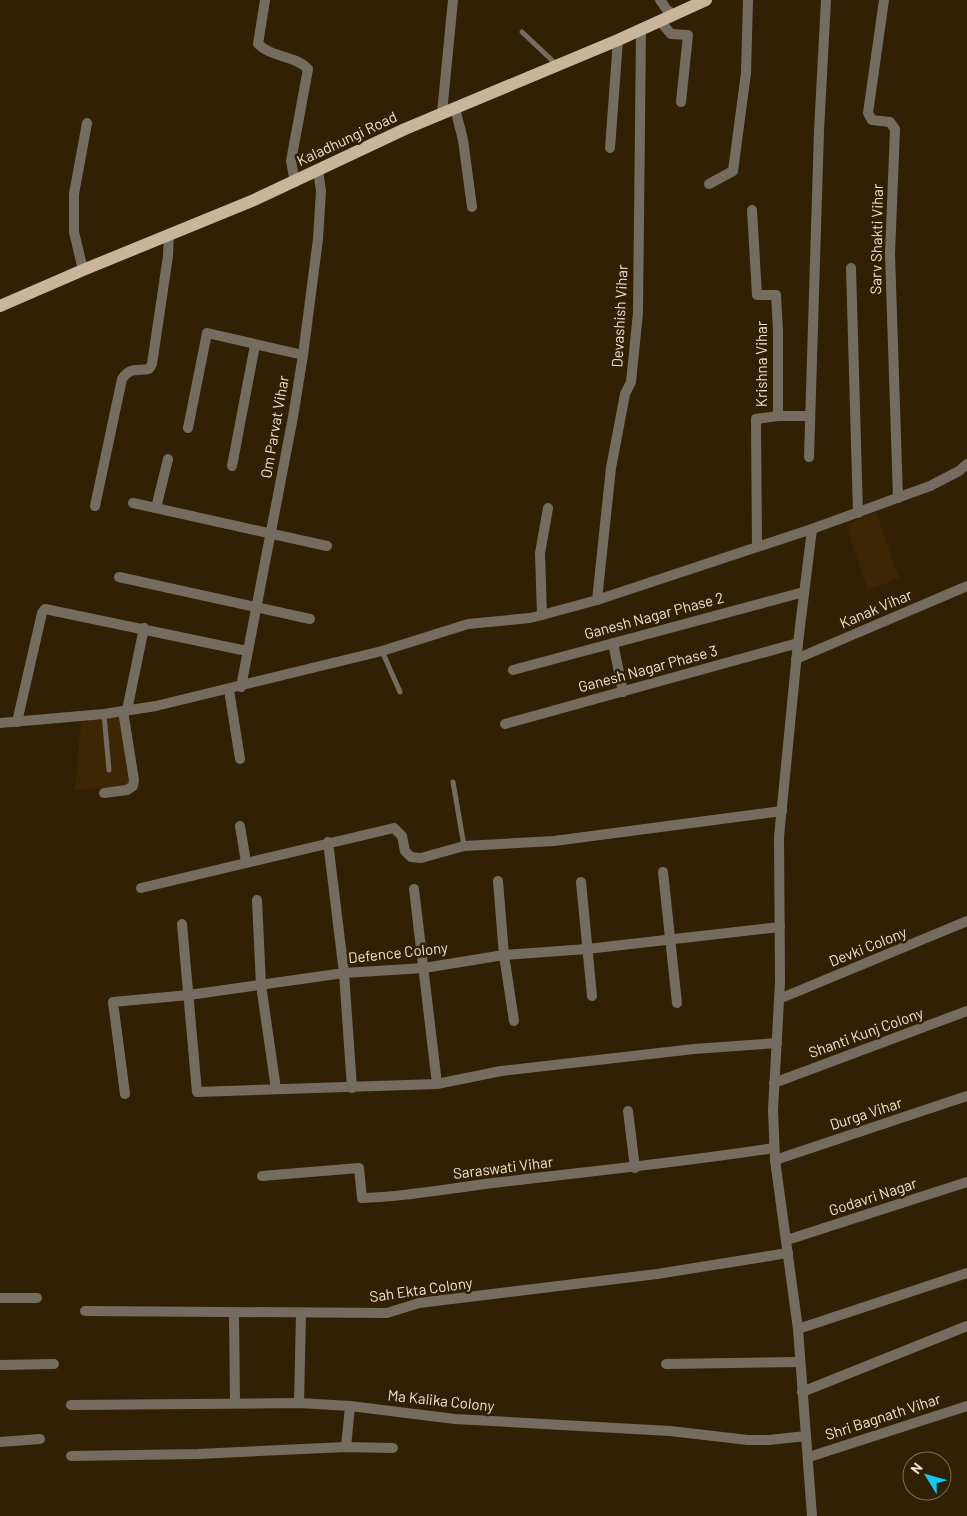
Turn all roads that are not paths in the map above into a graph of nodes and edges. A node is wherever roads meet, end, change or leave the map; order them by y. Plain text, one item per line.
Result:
1 (265, 0) edge
2 (453, 0) edge
3 (660, 0) edge
4 (706, 0) edge
5 (748, 0) edge
6 (826, 0) edge
7 (884, 0) edge
8 (674, 14) junction
9 (660, 21) junction
10 (641, 30) junction
11 (522, 32) dead end
12 (618, 40) junction
13 (558, 65) junction
14 (681, 102) dead end
15 (455, 108) junction
16 (442, 113) junction
17 (87, 123) dead end
18 (610, 148) dead end
19 (318, 170) junction
20 (295, 182) junction
21 (709, 184) dead end
22 (472, 206) dead end
23 (752, 210) dead end
24 (169, 234) junction
25 (851, 268) dead end
26 (83, 270) junction
27 (0, 306) edge
28 (255, 345) junction
29 (303, 355) junction
30 (778, 416) junction
31 (810, 416) junction
32 (188, 428) dead end
33 (809, 457) dead end
34 (168, 459) dead end
35 (967, 464) edge
36 (232, 466) dead end
37 (898, 498) junction
38 (133, 503) dead end
39 (95, 506) dead end
40 (156, 508) junction
41 (548, 508) dead end
42 (858, 513) junction
43 (812, 529) junction
44 (271, 532) junction
45 (327, 546) dead end
46 (756, 547) junction
47 (119, 577) dead end
48 (967, 586) edge
49 (804, 592) junction
50 (597, 600) junction
51 (256, 608) junction
52 (542, 615) junction
53 (310, 619) dead end
54 (144, 628) junction
55 (613, 643) junction
56 (798, 644) junction
57 (247, 651) junction
58 (382, 651) junction
59 (796, 659) junction
60 (513, 670) dead end
61 (241, 687) junction
62 (229, 690) junction
63 (400, 692) dead end
64 (623, 692) junction
65 (125, 711) junction
66 (104, 714) junction
67 (17, 722) junction
68 (0, 724) edge
69 (505, 724) dead end
70 (240, 759) dead end
71 (110, 770) dead end
72 (453, 782) dead end
73 (104, 793) dead end
74 (782, 811) junction
75 (240, 826) dead end
76 (328, 842) junction
77 (464, 846) junction
78 (246, 862) junction
79 (663, 872) dead end
80 (498, 881) dead end
81 (581, 882) dead end
82 (141, 888) dead end
83 (414, 889) dead end
84 (257, 900) dead end
85 (967, 921) edge
86 (182, 924) dead end
87 (780, 927) junction
88 (669, 939) junction
89 (587, 949) junction
90 (504, 955) junction
91 (424, 968) junction
92 (344, 973) junction
93 (261, 985) junction
94 (189, 995) junction
95 (592, 996) dead end
96 (779, 999) junction
97 (677, 1003) dead end
98 (967, 1011) edge
99 (514, 1021) dead end
100 (777, 1043) junction
101 (774, 1083) junction
102 (438, 1084) junction
103 (352, 1088) junction
104 (276, 1089) junction
105 (125, 1094) dead end
106 (967, 1096) edge
107 (628, 1112) dead end
108 (774, 1148) junction
109 (775, 1160) junction
110 (634, 1168) junction
111 (262, 1176) dead end
112 (967, 1182) edge
113 (787, 1240) junction
114 (788, 1254) junction
115 (967, 1273) edge
116 (0, 1298) edge
117 (36, 1298) dead end
118 (85, 1311) dead end
119 (234, 1312) junction
120 (301, 1313) junction
121 (967, 1326) edge
122 (798, 1329) junction
123 (800, 1362) junction
124 (54, 1364) dead end
125 (666, 1364) dead end
126 (0, 1365) edge
127 (802, 1392) junction
128 (235, 1402) junction
129 (299, 1402) junction
130 (72, 1405) dead end
131 (350, 1406) junction
132 (967, 1406) edge
133 (806, 1436) junction
134 (40, 1439) dead end
135 (0, 1442) edge
136 (346, 1447) junction
137 (393, 1448) dead end
138 (72, 1456) dead end
139 (809, 1457) junction
140 (812, 1516) edge

1 - 20 street
2 - 16 street
3 - 8 street
4 - 8 main road, Kaladhungi Road
5 - 21 street
6 - 31 street
7 - 37 street, Sarv Shakti Vihar
8 - 9 main road, Kaladhungi Road
9 - 10 main road, Kaladhungi Road
9 - 14 street
10 - 12 main road, Kaladhungi Road
10 - 50 street, Devashish Vihar
11 - 13 lane
12 - 13 main road, Kaladhungi Road
12 - 18 street
13 - 15 main road, Kaladhungi Road
15 - 16 main road, Kaladhungi Road
15 - 22 street
16 - 19 main road, Kaladhungi Road
17 - 26 street
19 - 20 main road, Kaladhungi Road
19 - 29 street, Om Parvat Vihar
20 - 24 main road, Kaladhungi Road
23 - 30 street, Krishna Vihar
24 - 26 main road, Kaladhungi Road
24 - 39 street
25 - 42 street
26 - 27 main road, Kaladhungi Road
28 - 29 street
28 - 32 street
28 - 36 street
29 - 44 street, Om Parvat Vihar
30 - 31 street
30 - 46 street, Krishna Vihar
31 - 33 street
34 - 40 street
35 - 37 street
37 - 42 street
38 - 40 street
40 - 44 street
41 - 52 street
42 - 43 street
43 - 46 street
43 - 49 street
44 - 45 street
44 - 51 street, Om Parvat Vihar
46 - 50 street
47 - 51 street
48 - 59 street, Kanak Vihar
49 - 55 street, Ganesh Nagar Phase 2
49 - 56 street
50 - 52 street
51 - 53 street
51 - 57 street, Om Parvat Vihar
52 - 58 street
54 - 57 street
54 - 65 street
54 - 67 street
55 - 60 street, Ganesh Nagar Phase 2
55 - 64 street
56 - 59 street
56 - 64 street, Ganesh Nagar Phase 3
57 - 61 street, Om Parvat Vihar
58 - 61 street
58 - 63 lane
59 - 74 street
61 - 62 street
62 - 65 street
62 - 70 street
64 - 69 street, Ganesh Nagar Phase 3
65 - 66 street
65 - 73 street
66 - 67 street
66 - 71 lane
67 - 68 street
72 - 77 lane
74 - 77 street
74 - 87 street
75 - 78 street
76 - 77 street
76 - 78 street
76 - 92 street
78 - 82 street
79 - 88 street
80 - 90 street
81 - 89 street
83 - 91 street
84 - 93 street
85 - 96 street, Devki Colony
86 - 94 street
87 - 88 street, Defence Colony
87 - 96 street
88 - 89 street, Defence Colony
88 - 97 street
89 - 90 street, Defence Colony
89 - 95 street
90 - 91 street, Defence Colony
90 - 99 street
91 - 92 street, Defence Colony
91 - 102 street
92 - 93 street, Defence Colony
92 - 103 street
93 - 94 street, Defence Colony
93 - 104 street
94 - 104 street
94 - 105 street, Defence Colony
96 - 100 street
98 - 101 street, Shanti Kunj Colony
100 - 101 street
100 - 102 street
101 - 108 street
102 - 103 street
103 - 104 street
106 - 109 street, Durga Vihar
107 - 110 street
108 - 109 street
108 - 110 street, Saraswati Vihar
109 - 113 street
110 - 111 street, Saraswati Vihar
112 - 113 street, Godavri Nagar
113 - 114 street
114 - 120 street, Sah Ekta Colony
114 - 122 street
115 - 122 street
116 - 117 street
118 - 119 street, Sah Ekta Colony
119 - 120 street, Sah Ekta Colony
119 - 128 street
120 - 129 street
121 - 127 street
122 - 123 street
123 - 125 street
123 - 127 street
124 - 126 street
127 - 133 street
128 - 129 street, Ma Kalika Colony
128 - 130 street, Ma Kalika Colony
129 - 131 street, Ma Kalika Colony
131 - 133 street, Ma Kalika Colony
131 - 136 street
132 - 139 street, Shri Bagnath Vihar
133 - 139 street
134 - 135 street
136 - 137 street
136 - 138 street
139 - 140 street

